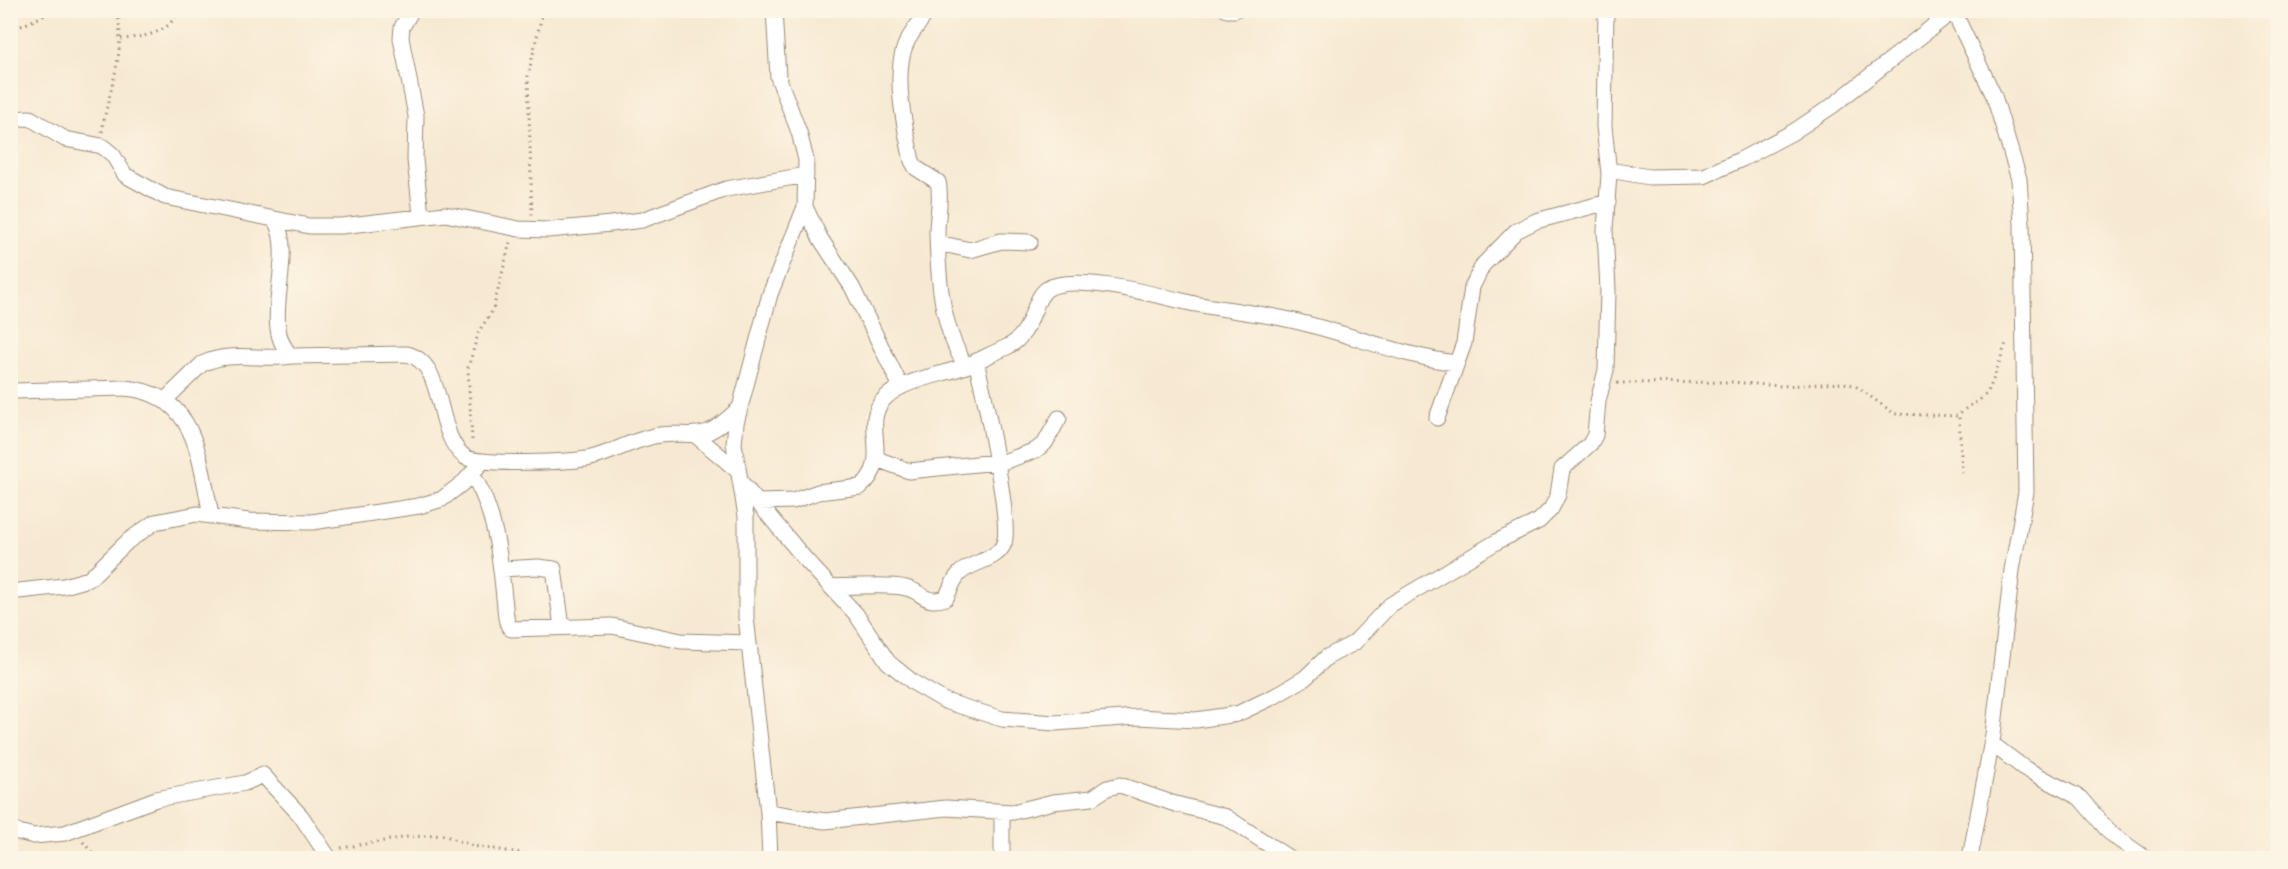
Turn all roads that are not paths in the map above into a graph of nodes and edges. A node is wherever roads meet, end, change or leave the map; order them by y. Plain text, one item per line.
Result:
1 (412, 10) edge
2 (774, 10) edge
3 (928, 10) edge
4 (1227, 10) edge
5 (1235, 10) edge
6 (1606, 10) edge
7 (1953, 11) edge
8 (10, 118) edge
9 (1609, 170) junction
10 (806, 175) junction
11 (1608, 202) junction
12 (805, 207) junction
13 (422, 215) junction
14 (276, 222) junction
15 (1030, 242) dead end
16 (938, 243) junction
17 (292, 356) junction
18 (1456, 363) junction
19 (971, 364) junction
20 (901, 387) junction
21 (14, 390) dead end
22 (164, 401) junction
23 (739, 409) junction
24 (1059, 418) dead end
25 (1437, 418) dead end
26 (694, 434) junction
27 (877, 459) junction
28 (995, 463) junction
29 (476, 465) junction
30 (739, 476) junction
31 (759, 502) junction
32 (211, 515) junction
33 (501, 569) junction
34 (830, 586) junction
35 (10, 592) edge
36 (562, 627) junction
37 (749, 643) junction
38 (1992, 744) junction
39 (768, 812) junction
40 (1002, 813) junction
41 (10, 830) edge
42 (326, 855) edge
43 (1285, 857) edge
44 (770, 858) edge
45 (1002, 858) edge
46 (1970, 858) edge
47 (2145, 858) edge

1 - 13 street
2 - 10 street
3 - 16 street
4 - 5 street
6 - 9 street
7 - 9 street
7 - 38 street
8 - 14 street
9 - 11 street
10 - 12 street
10 - 13 street
11 - 18 street
11 - 34 street
12 - 20 street
12 - 23 street
13 - 14 street
14 - 17 street
15 - 16 street
16 - 19 street
17 - 22 street
17 - 29 street
18 - 19 street
18 - 25 street
19 - 20 street
19 - 28 street
20 - 27 street
21 - 22 street
22 - 32 street
23 - 26 street
23 - 30 street
24 - 28 street
26 - 29 street
26 - 30 street
27 - 28 street
27 - 31 street
28 - 34 street
29 - 32 street
29 - 33 street
30 - 31 street
30 - 37 street
31 - 34 street
32 - 35 street
33 - 36 street
33 - 36 street
36 - 37 street
37 - 39 street
38 - 46 street
38 - 47 street
39 - 40 street
39 - 44 street
40 - 43 street
40 - 45 street
41 - 42 street

